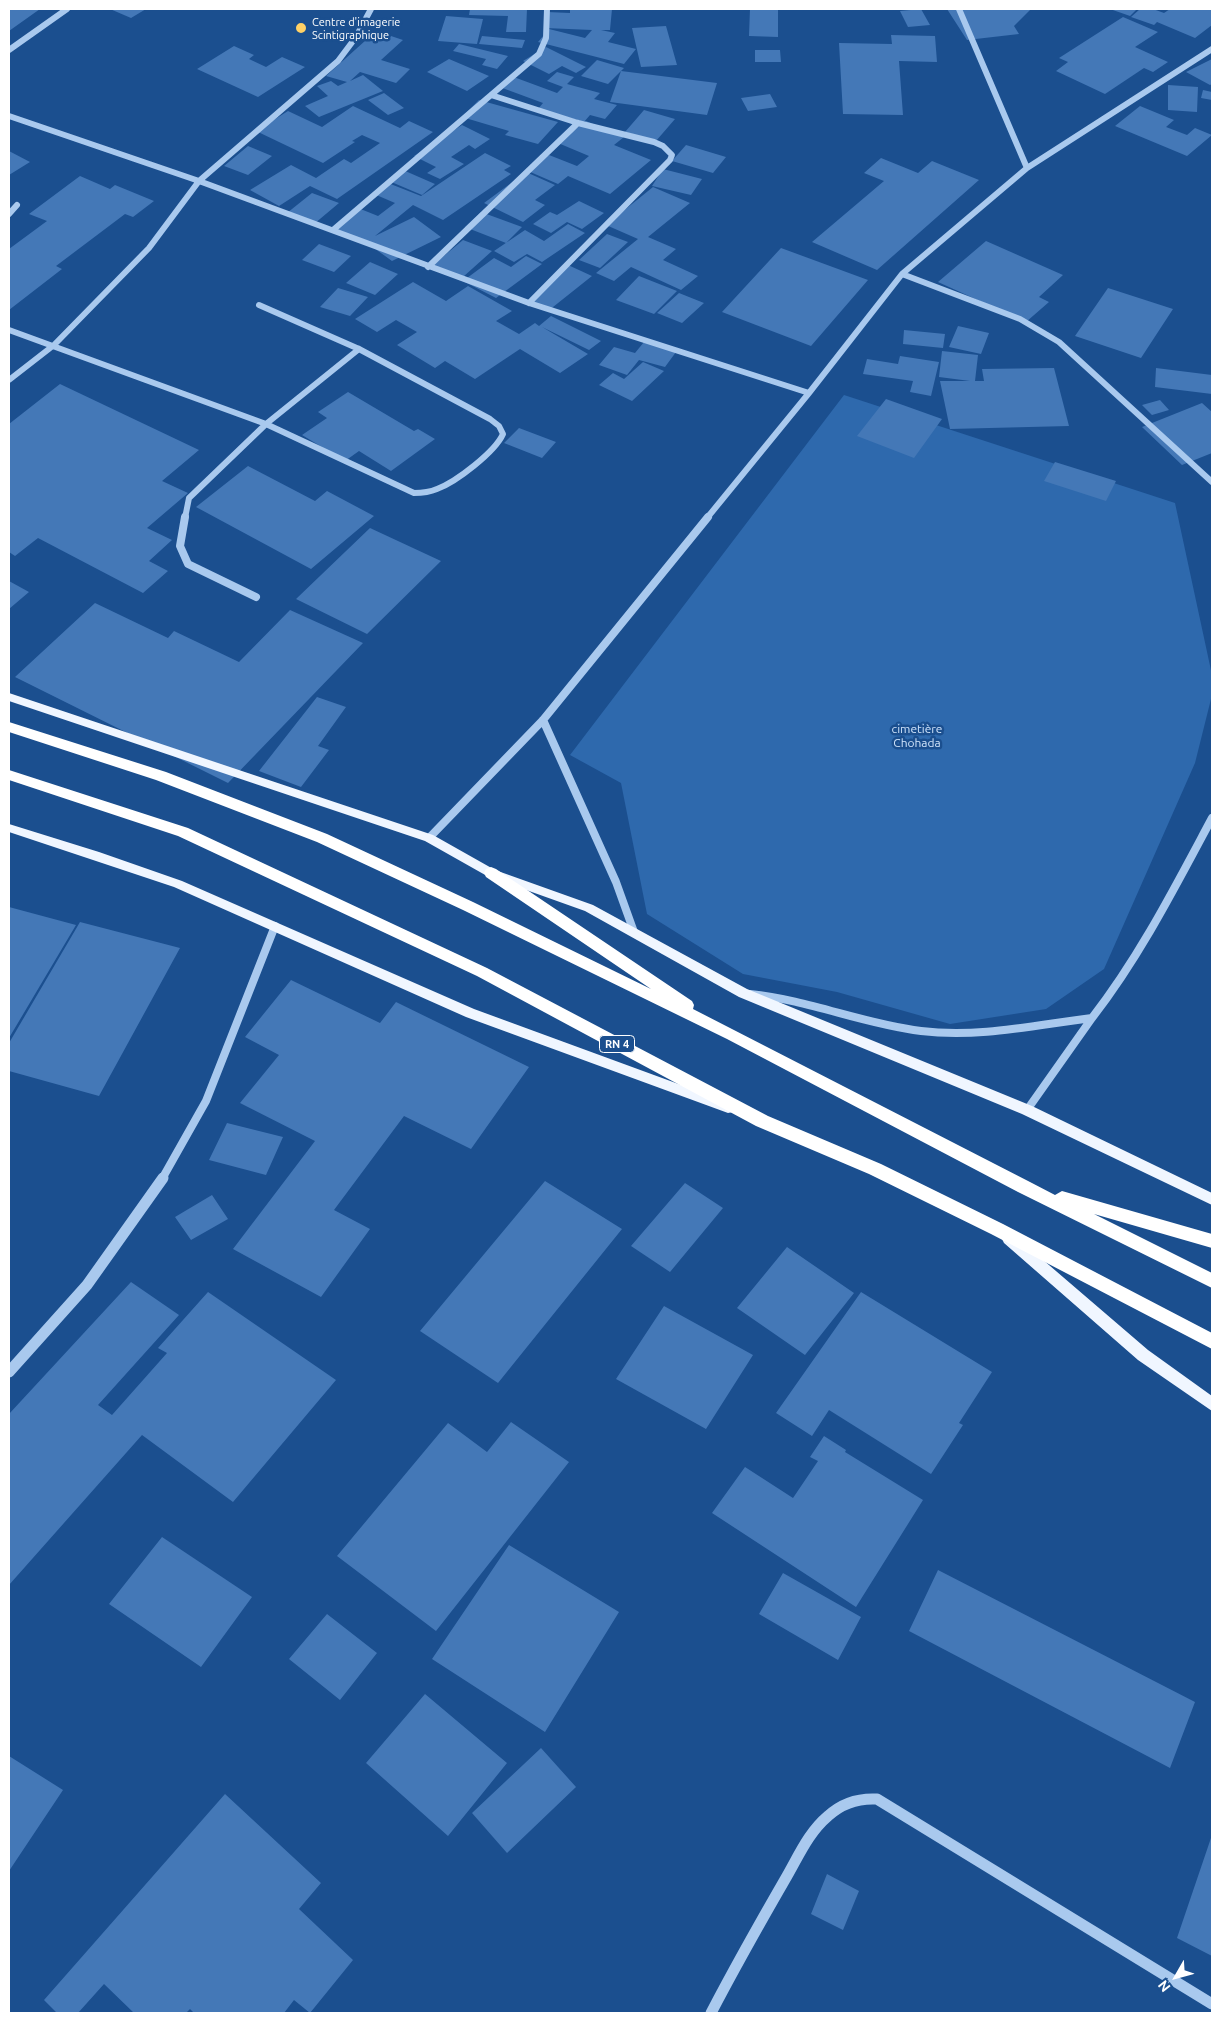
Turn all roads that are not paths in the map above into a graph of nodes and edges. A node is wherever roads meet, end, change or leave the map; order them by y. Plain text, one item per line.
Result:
1 (67, 9) edge
2 (371, 9) edge
3 (547, 9) edge
4 (958, 9) edge
5 (1212, 49) edge
6 (9, 50) edge
7 (490, 96) junction
8 (9, 116) edge
9 (578, 124) junction
10 (1027, 168) junction
11 (199, 181) junction
12 (17, 206) dead end
13 (9, 214) edge
14 (332, 230) junction
15 (428, 267) junction
16 (902, 274) junction
17 (529, 303) junction
18 (258, 305) dead end
19 (9, 330) edge
20 (54, 345) junction
21 (359, 349) junction
22 (9, 380) edge
23 (809, 394) junction
24 (266, 424) junction
25 (1212, 482) edge
26 (256, 597) dead end
27 (9, 697) edge
28 (543, 720) junction
29 (9, 727) edge
30 (9, 776) edge
31 (1212, 818) edge
32 (9, 828) edge
33 (429, 838) junction
34 (491, 873) junction
35 (275, 926) junction
36 (634, 932) junction
37 (743, 993) junction
38 (1092, 1018) junction
39 (732, 1035) junction
40 (1026, 1110) junction
41 (762, 1121) junction
42 (1024, 1187) junction
43 (1212, 1199) edge
44 (997, 1229) junction
45 (1212, 1241) edge
46 (1212, 1281) edge
47 (1212, 1341) edge
48 (9, 1372) edge
49 (1212, 1404) edge
50 (1212, 2004) edge
51 (710, 2013) edge

1 - 6 street
2 - 11 street
3 - 7 street
4 - 10 street
5 - 10 street
7 - 9 street
7 - 14 street
8 - 11 street
9 - 15 street
9 - 17 street
10 - 16 street
11 - 14 street
11 - 20 street
12 - 13 street
14 - 15 street
15 - 17 street
16 - 23 street
16 - 25 street
17 - 23 street
18 - 21 street
19 - 20 street
20 - 22 street
20 - 24 street
21 - 24 street
21 - 24 street
23 - 28 street
24 - 26 street
27 - 33 main road
28 - 33 street
28 - 36 street
29 - 39 highway
30 - 41 highway, RN 4
31 - 38 street
32 - 35 main road
33 - 34 main road
34 - 36 main road
34 - 39 highway
35 - 41 main road
35 - 48 street
36 - 37 main road
37 - 38 street
37 - 40 main road
38 - 40 street
39 - 42 highway
40 - 43 main road
41 - 44 highway, RN 4
42 - 45 highway
42 - 46 highway
44 - 47 highway, RN 4
44 - 49 main road
50 - 51 street

